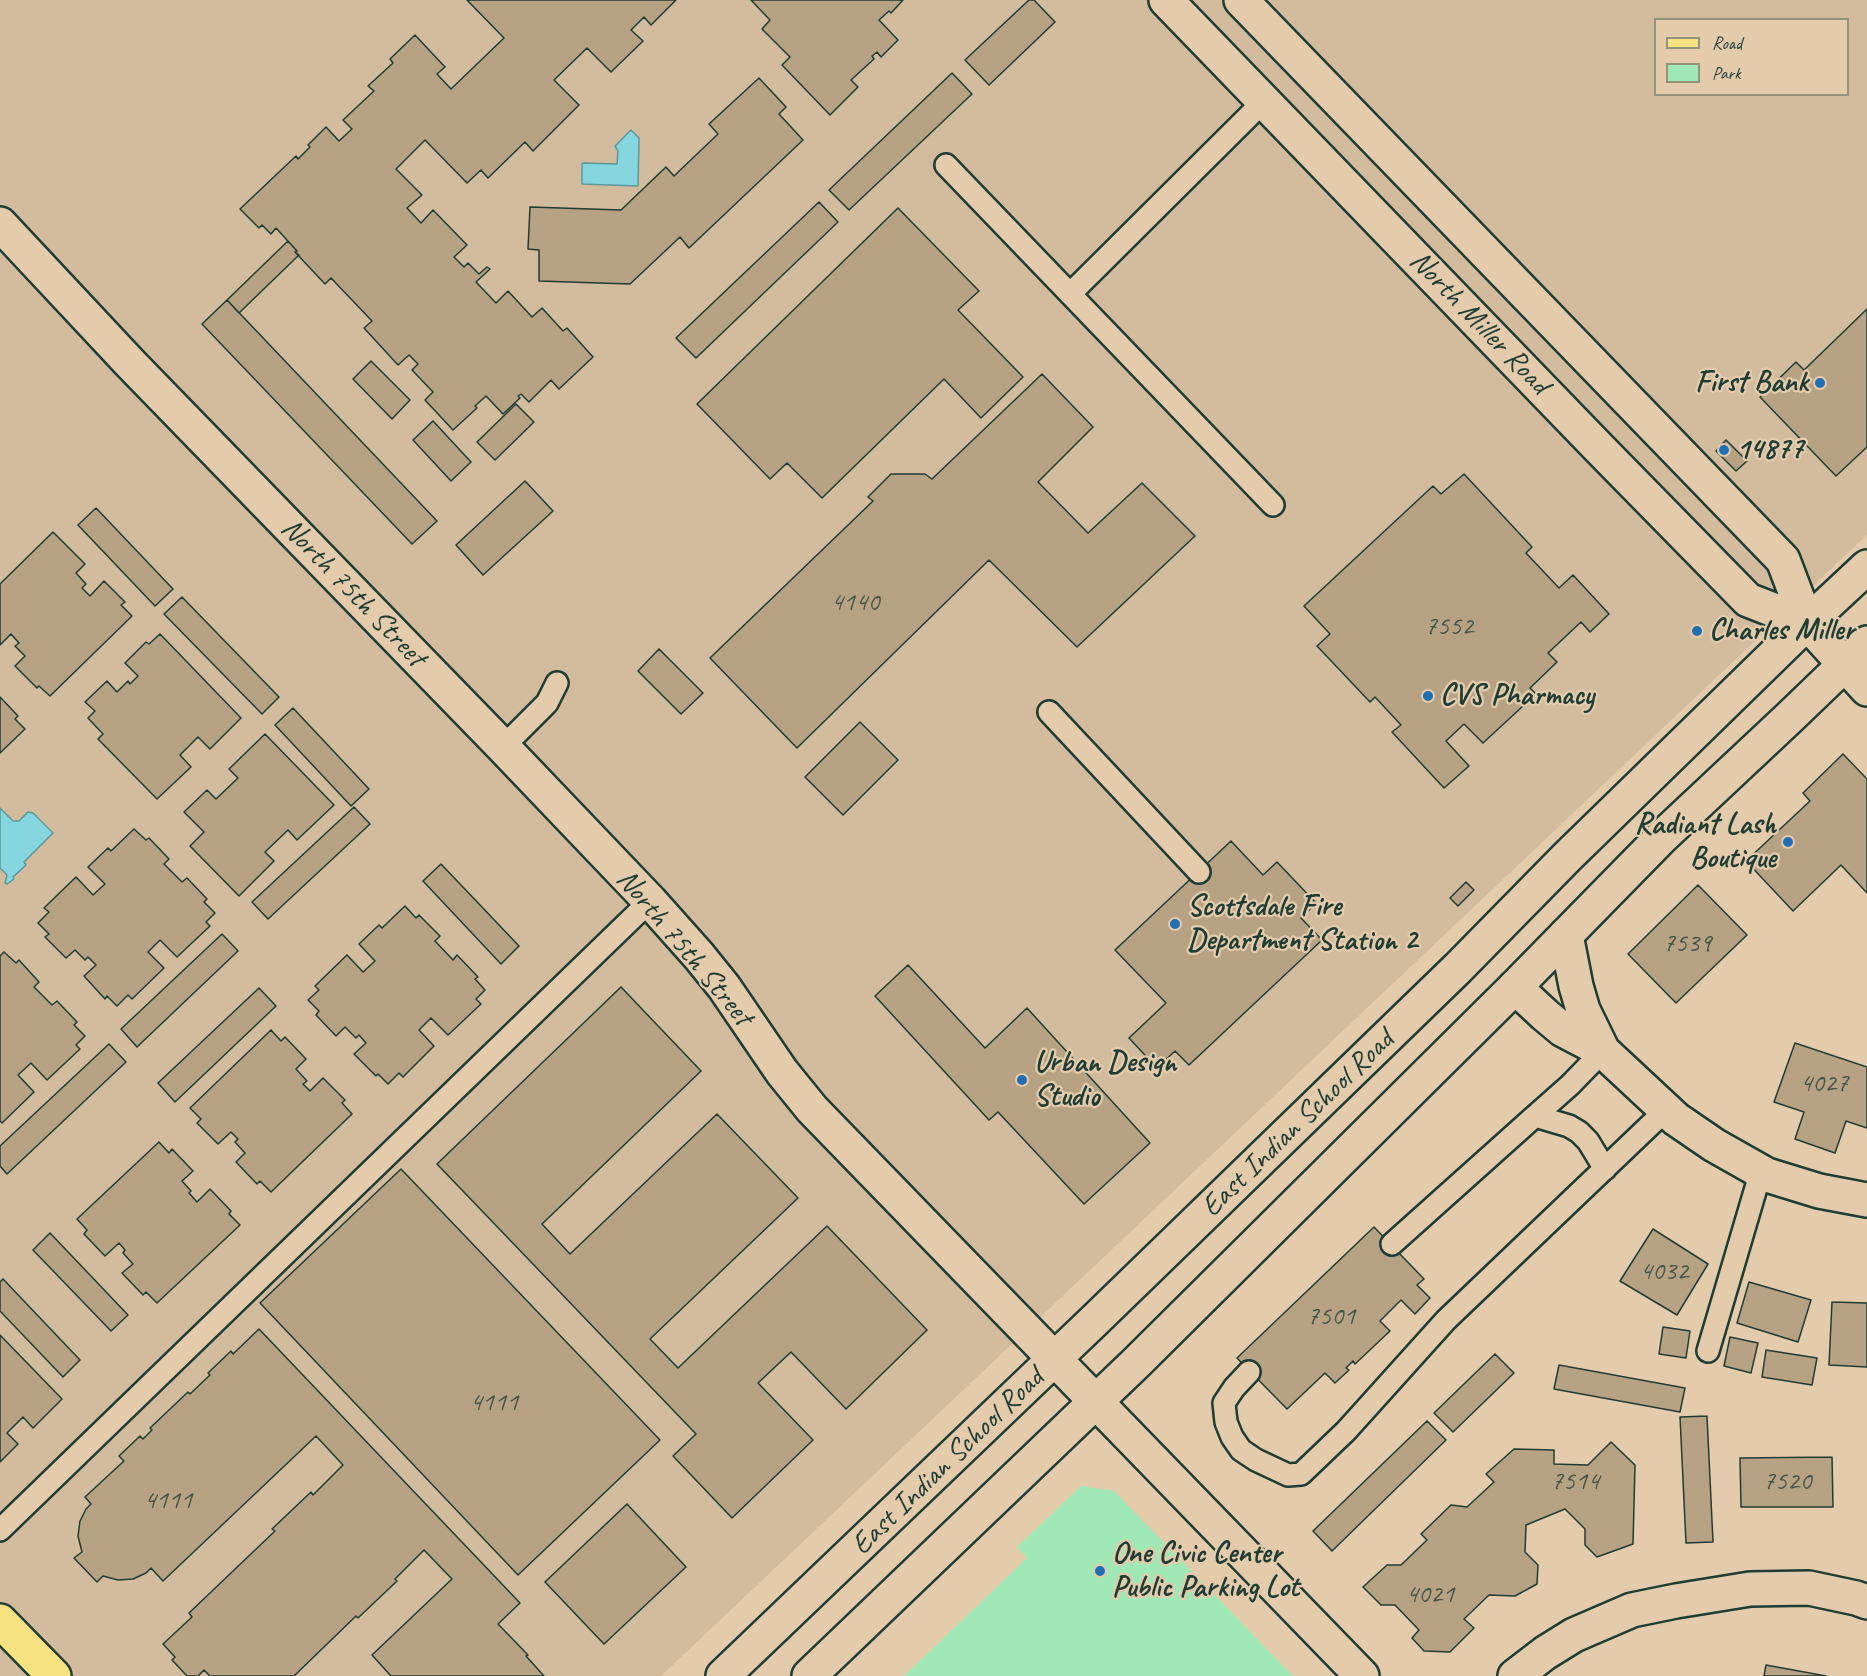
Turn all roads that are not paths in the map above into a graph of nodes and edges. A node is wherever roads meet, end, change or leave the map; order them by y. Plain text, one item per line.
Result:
1 (1166, 0) edge
2 (1241, 0) edge
3 (1264, 101) junction
4 (946, 165) dead end
5 (0, 224) edge
6 (1070, 294) junction
7 (1273, 505) dead end
8 (1867, 567) edge
9 (1807, 623) junction
10 (1856, 653) edge
11 (557, 683) dead end
12 (1867, 689) edge
13 (1049, 712) dead end
14 (503, 747) junction
15 (1199, 872) dead end
16 (650, 901) junction
17 (1566, 935) junction
18 (1515, 987) junction
19 (1603, 1051) junction
20 (1666, 1110) junction
21 (1534, 1116) junction
22 (1605, 1169) junction
23 (1761, 1171) junction
24 (1867, 1200) edge
25 (1392, 1244) dead end
26 (1708, 1351) dead end
27 (1054, 1360) junction
28 (1250, 1372) dead end
29 (1095, 1403) junction
30 (0, 1530) edge
31 (1867, 1602) edge
32 (0, 1621) edge
33 (54, 1676) edge
34 (723, 1676) edge
35 (809, 1676) edge
36 (1362, 1676) edge
37 (1515, 1676) edge

1 - 3 street, North Miller Road
2 - 9 street, North Miller Road
3 - 6 lane
3 - 9 street, North Miller Road
4 - 6 lane
5 - 14 street, North 75th Street
6 - 7 lane
8 - 9 street, East Indian School Road
9 - 10 street, North Miller Road
9 - 27 street, East Indian School Road
10 - 12 street, North Miller Road
10 - 17 street, East Indian School Road
11 - 14 lane
13 - 15 lane
14 - 16 street, North 75th Street
16 - 27 street, North 75th Street
16 - 30 lane
17 - 18 street, East Indian School Road
17 - 19 street
18 - 19 street
18 - 29 street, East Indian School Road
19 - 20 street
19 - 21 lane
20 - 22 lane
20 - 23 street
21 - 22 lane
21 - 25 lane
22 - 28 lane
23 - 24 street
23 - 26 lane
27 - 29 street, North 75th Street
27 - 34 street, East Indian School Road
29 - 35 street, East Indian School Road
29 - 36 street, North 75th Street
31 - 37 street
32 - 33 main road

